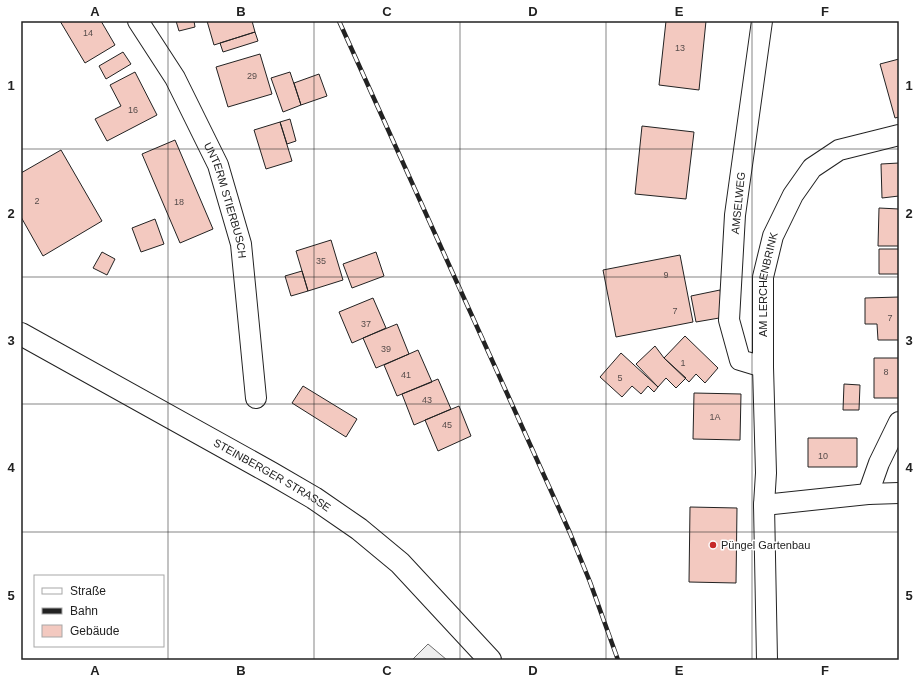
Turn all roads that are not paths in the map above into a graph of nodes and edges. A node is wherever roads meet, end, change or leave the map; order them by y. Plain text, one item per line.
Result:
1 (138, 21) edge
2 (762, 21) edge
3 (899, 135) edge
4 (21, 334) edge
5 (763, 367) junction
6 (256, 398) dead end
7 (899, 422) edge
8 (899, 493) edge
9 (868, 494) junction
10 (764, 505) junction
11 (490, 660) edge
12 (767, 660) edge

1 - 6 street, UNTERM STIERBUSCH
2 - 5 street, AMSELWEG
3 - 5 street, AM LERCHENBRINK
4 - 11 street, STEINBERGER STRASSE
5 - 10 street, AM LERCHENBRINK
7 - 9 street
8 - 9 street
9 - 10 street
10 - 12 street, AM LERCHENBRINK

